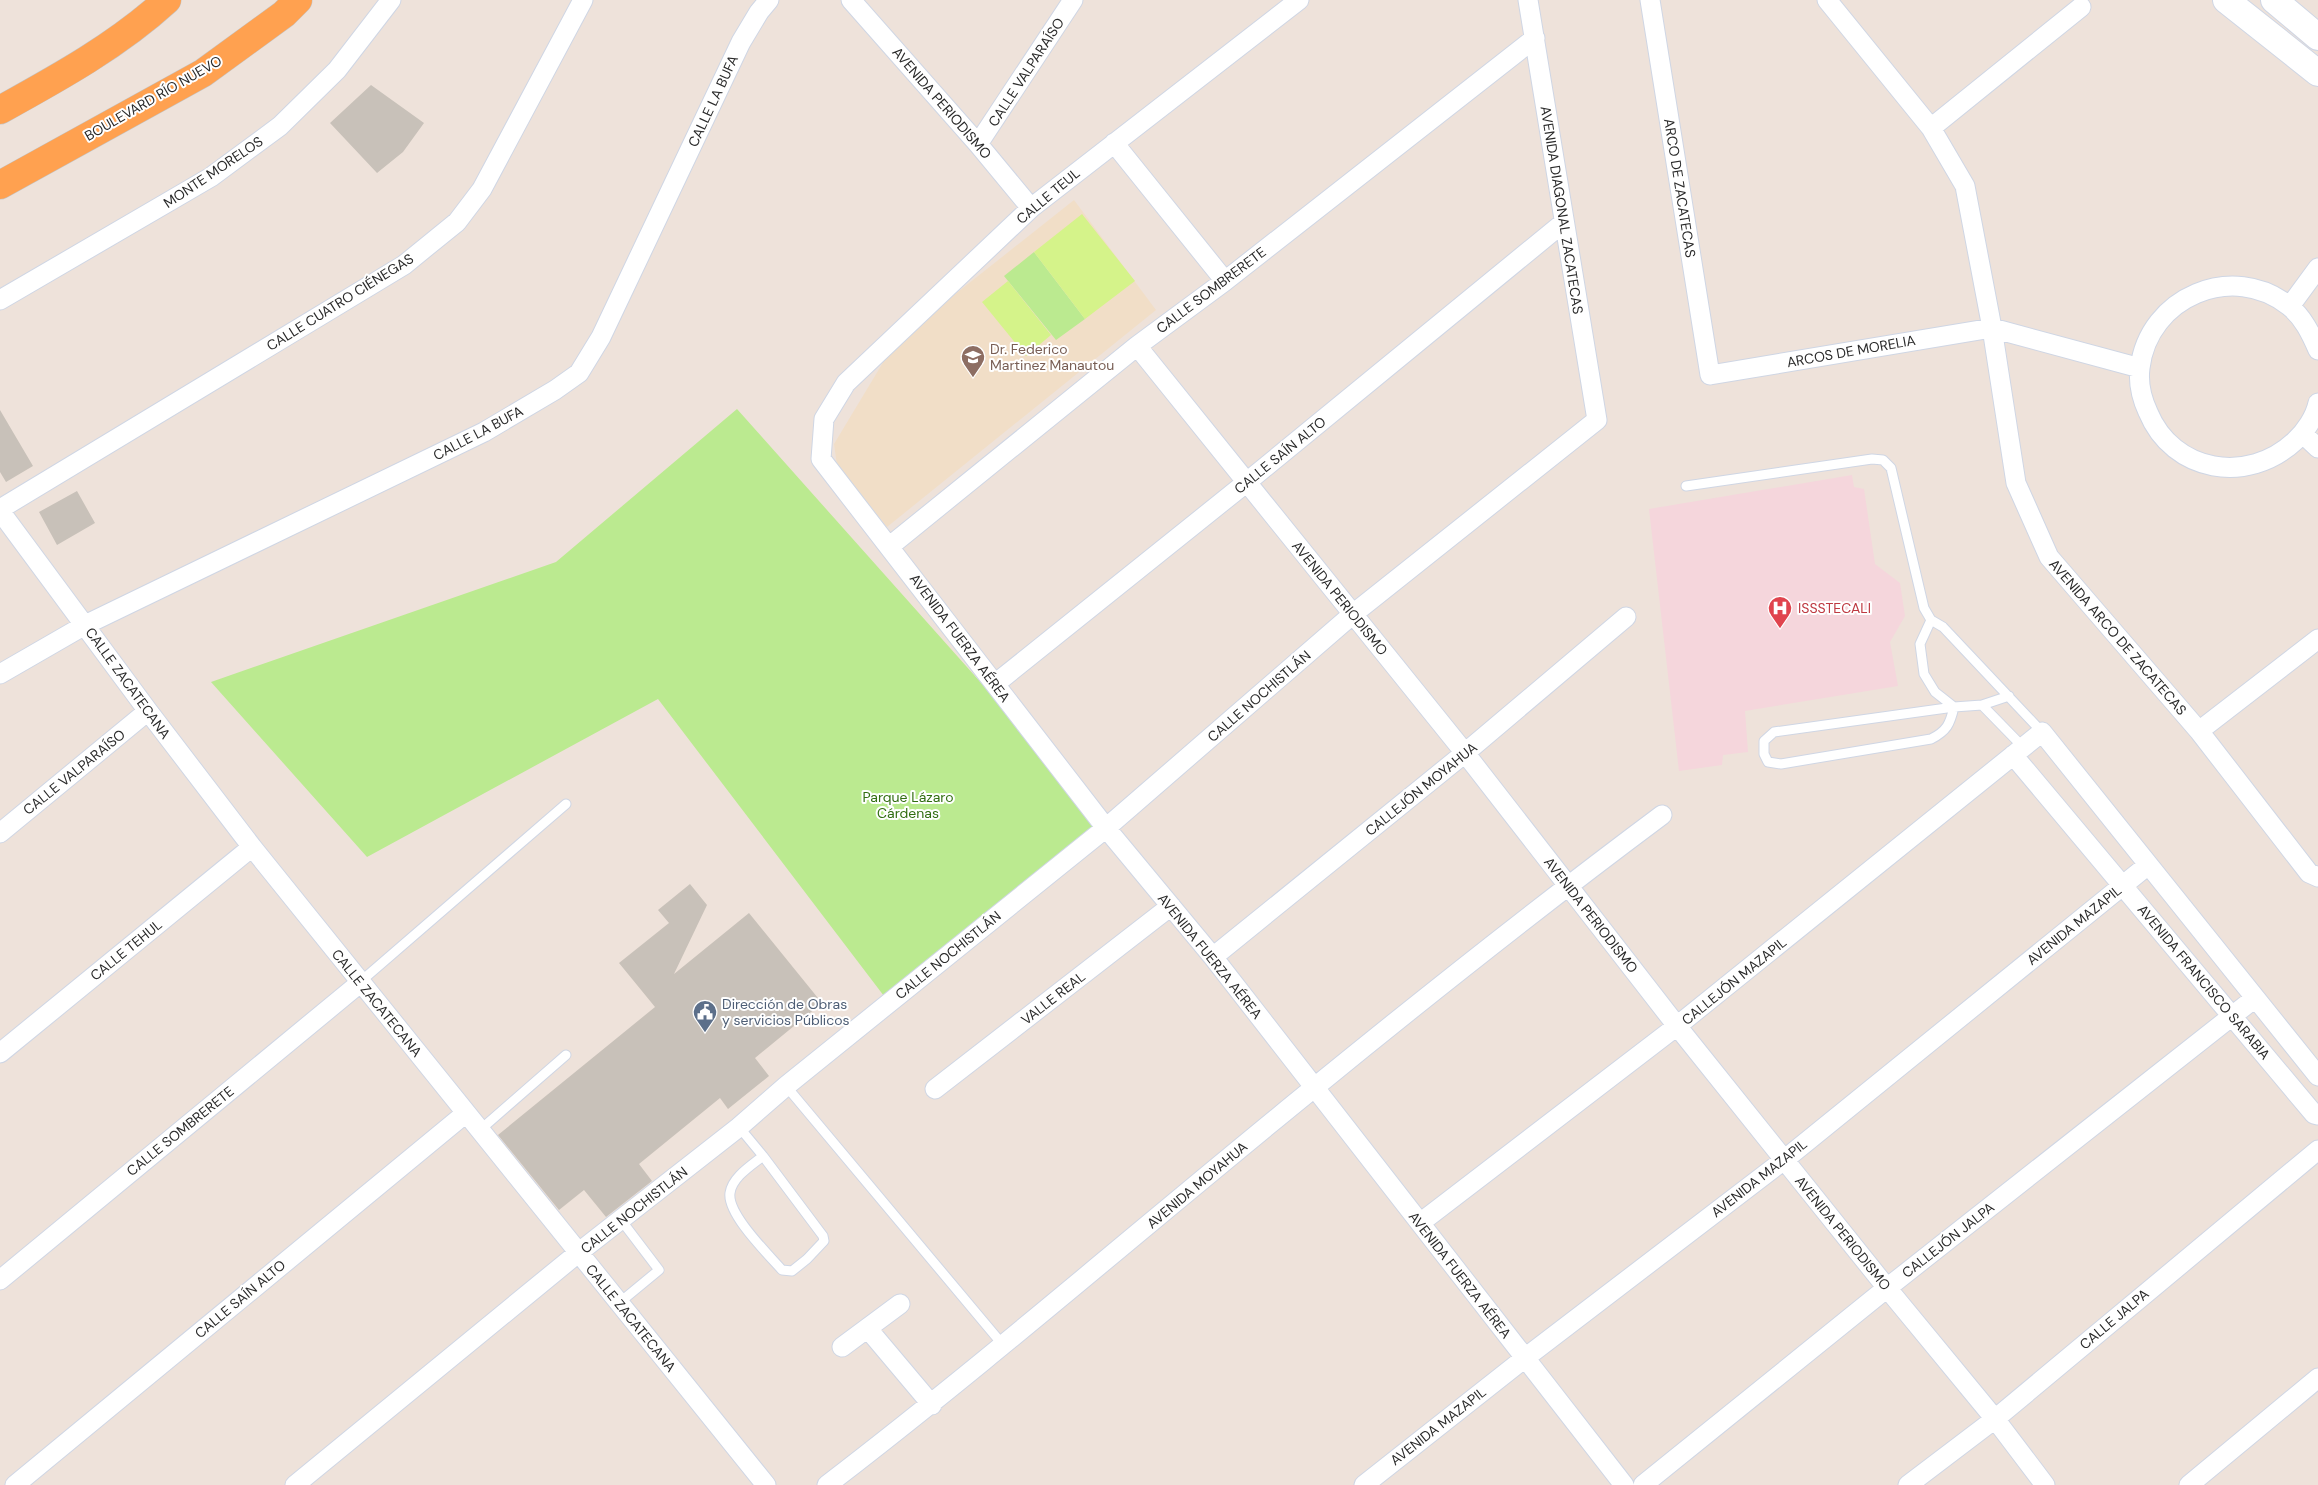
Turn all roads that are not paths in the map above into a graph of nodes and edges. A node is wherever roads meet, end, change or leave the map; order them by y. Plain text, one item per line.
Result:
1 (168, 0) edge
2 (298, 0) edge
3 (390, 0) edge
4 (583, 0) edge
5 (769, 0) edge
6 (851, 0) edge
7 (1073, 0) edge
8 (1298, 0) edge
9 (1528, 0) edge
10 (1650, 0) edge
11 (1827, 0) edge
12 (2226, 0) edge
13 (2274, 0) edge
14 (2081, 7) dead end
15 (2318, 37) edge
16 (1535, 38) junction
17 (2318, 73) edge
18 (0, 110) edge
19 (1932, 128) junction
20 (1114, 143) junction
21 (978, 144) junction
22 (0, 185) edge
23 (1032, 208) junction
24 (1563, 223) junction
25 (2318, 268) edge
26 (1225, 281) junction
27 (0, 300) edge
28 (2290, 306) junction
29 (1992, 328) junction
30 (1138, 346) junction
31 (2318, 350) edge
32 (2140, 368) junction
33 (1710, 375) joint
34 (2318, 403) edge
35 (824, 418) joint
36 (1597, 420) joint
37 (2303, 434) junction
38 (2318, 448) edge
39 (1247, 482) junction
40 (1686, 486) dead end
41 (0, 510) edge
42 (890, 546) junction
43 (1353, 614) junction
44 (1626, 617) dead end
45 (1931, 620) junction
46 (85, 624) junction
47 (2318, 639) edge
48 (0, 674) edge
49 (995, 684) junction
50 (2009, 696) junction
51 (1982, 705) junction
52 (1954, 707) junction
53 (148, 711) junction
54 (2199, 731) junction
55 (2042, 732) junction
56 (2018, 751) junction
57 (1465, 753) junction
58 (566, 804) dead end
59 (1662, 816) dead end
60 (1106, 828) junction
61 (0, 833) edge
62 (252, 847) junction
63 (2148, 865) junction
64 (2318, 876) edge
65 (1568, 885) junction
66 (2123, 886) junction
67 (1171, 906) junction
68 (1213, 957) junction
69 (360, 983) junction
70 (2255, 998) junction
71 (2232, 1016) junction
72 (1677, 1026) junction
73 (0, 1053) edge
74 (566, 1055) dead end
75 (2318, 1076) edge
76 (786, 1086) junction
77 (1314, 1088) junction
78 (935, 1090) dead end
79 (466, 1113) junction
80 (2318, 1115) edge
81 (739, 1128) junction
82 (480, 1130) junction
83 (2318, 1150) edge
84 (763, 1156) junction
85 (1784, 1160) junction
86 (621, 1220) junction
87 (1420, 1223) junction
88 (578, 1253) junction
89 (0, 1280) edge
90 (1887, 1288) junction
91 (619, 1303) junction
92 (900, 1304) dead end
93 (868, 1329) junction
94 (1003, 1345) junction
95 (842, 1347) dead end
96 (1525, 1358) junction
97 (2318, 1378) edge
98 (932, 1405) junction
99 (1995, 1418) junction
100 (15, 1485) edge
101 (295, 1485) edge
102 (766, 1485) edge
103 (827, 1485) edge
104 (1364, 1485) edge
105 (1624, 1485) edge
106 (1643, 1485) edge
107 (1908, 1485) edge
108 (2045, 1485) edge
109 (2189, 1485) edge

1 - 18 highway
2 - 22 highway, BOULEVARD RÍO NUEVO
3 - 27 street, MONTE MORELOS
4 - 41 street, CALLE CUATRO CIÉNEGAS
5 - 46 street, CALLE LA BUFA
6 - 21 street, AVENIDA PERIODISMO
7 - 21 street, CALLE VALPARAÍSO
8 - 20 street, CALLE TEUL
9 - 16 street, AVENIDA DIAGONAL ZACATECAS
10 - 33 street, ARCO DE ZACATECAS
11 - 19 street
12 - 17 main road
13 - 15 main road
14 - 19 street
16 - 24 street, AVENIDA DIAGONAL ZACATECAS
16 - 26 street, CALLE SOMBRERETE
19 - 29 street
20 - 23 street, CALLE TEUL
20 - 26 street
21 - 23 street, AVENIDA PERIODISMO
23 - 35 street, CALLE TEUL
24 - 36 street, AVENIDA DIAGONAL ZACATECAS
24 - 39 street, CALLE SAÍN ALTO
25 - 28 street
26 - 30 street, CALLE SOMBRERETE
28 - 31 street
28 - 32 street
29 - 32 street
29 - 33 street, ARCOS DE MORELIA
29 - 54 street, AVENIDA ARCO DE ZACATECAS
30 - 39 street, AVENIDA PERIODISMO
30 - 42 street, CALLE SOMBRERETE
32 - 37 street
34 - 37 street
35 - 42 street, AVENIDA FUERZA AÉREA
36 - 43 street, CALLE NOCHISTLÁN
37 - 38 street
39 - 43 street, AVENIDA PERIODISMO
39 - 49 street, CALLE SAÍN ALTO
40 - 45 lane
41 - 46 street, CALLE ZACATECANA
42 - 49 street, AVENIDA FUERZA AÉREA
43 - 57 street, AVENIDA PERIODISMO
43 - 60 street, CALLE NOCHISTLÁN
44 - 57 street, CALLEJÓN MOYAHUA
45 - 50 lane
45 - 52 lane
46 - 48 street, CALLE LA BUFA
46 - 53 street, CALLE ZACATECANA
47 - 54 street
49 - 60 street, AVENIDA FUERZA AÉREA
50 - 51 lane
50 - 55 lane
51 - 52 lane
51 - 56 lane
52 - 52 lane
53 - 61 street, CALLE VALPARAÍSO
53 - 62 street, CALLE ZACATECANA
54 - 64 street, AVENIDA ARCO DE ZACATECAS
55 - 56 street, CALLEJÓN MAZAPIL
55 - 63 street, AVENIDA FRANCISCO SARABIA
56 - 66 street, AVENIDA FRANCISCO SARABIA
56 - 72 street, CALLEJÓN MAZAPIL
57 - 65 street, AVENIDA PERIODISMO
57 - 68 street, CALLEJÓN MOYAHUA
58 - 69 lane
59 - 65 street, AVENIDA MOYAHUA
60 - 67 street, AVENIDA FUERZA AÉREA
60 - 76 street, CALLE NOCHISTLÁN
62 - 69 street, CALLE ZACATECANA
62 - 73 street, CALLE TEHUL
63 - 66 street, AVENIDA MAZAPIL
63 - 70 street, AVENIDA FRANCISCO SARABIA
65 - 72 street, AVENIDA PERIODISMO
65 - 77 street, AVENIDA MOYAHUA
66 - 71 street, AVENIDA FRANCISCO SARABIA
66 - 85 street, AVENIDA MAZAPIL
67 - 68 street, AVENIDA FUERZA AÉREA
67 - 78 street, VALLE REAL
68 - 77 street, AVENIDA FUERZA AÉREA
69 - 79 street, CALLE ZACATECANA
69 - 89 street, CALLE SOMBRERETE
70 - 71 street, CALLEJÓN JALPA
70 - 75 street, AVENIDA FRANCISCO SARABIA
71 - 80 street, AVENIDA FRANCISCO SARABIA
71 - 90 street, CALLEJÓN JALPA
72 - 85 street, AVENIDA PERIODISMO
72 - 87 street, CALLEJÓN MAZAPIL
74 - 82 lane
76 - 81 street, CALLE NOCHISTLÁN
76 - 94 lane
77 - 87 street, AVENIDA FUERZA AÉREA
77 - 94 street, AVENIDA MOYAHUA
79 - 82 street, CALLE ZACATECANA
79 - 100 street, CALLE SAÍN ALTO
81 - 84 lane
81 - 86 street, CALLE NOCHISTLÁN
82 - 88 street, CALLE ZACATECANA
83 - 99 street, CALLE JALPA
84 - 84 lane
85 - 90 street, AVENIDA PERIODISMO
85 - 96 street, AVENIDA MAZAPIL
86 - 88 street, CALLE NOCHISTLÁN
86 - 91 lane
87 - 96 street, AVENIDA FUERZA AÉREA
88 - 91 street, CALLE ZACATECANA
88 - 101 street, CALLE NOCHISTLÁN
90 - 99 street, AVENIDA PERIODISMO
90 - 106 street, CALLEJÓN JALPA
91 - 102 street, CALLE ZACATECANA
92 - 93 street
93 - 95 street
93 - 98 street
94 - 98 street, AVENIDA MOYAHUA
96 - 104 street, AVENIDA MAZAPIL
96 - 105 street, AVENIDA FUERZA AÉREA
97 - 109 street
98 - 103 street, AVENIDA MOYAHUA
99 - 107 street, CALLE JALPA
99 - 108 street, AVENIDA PERIODISMO

